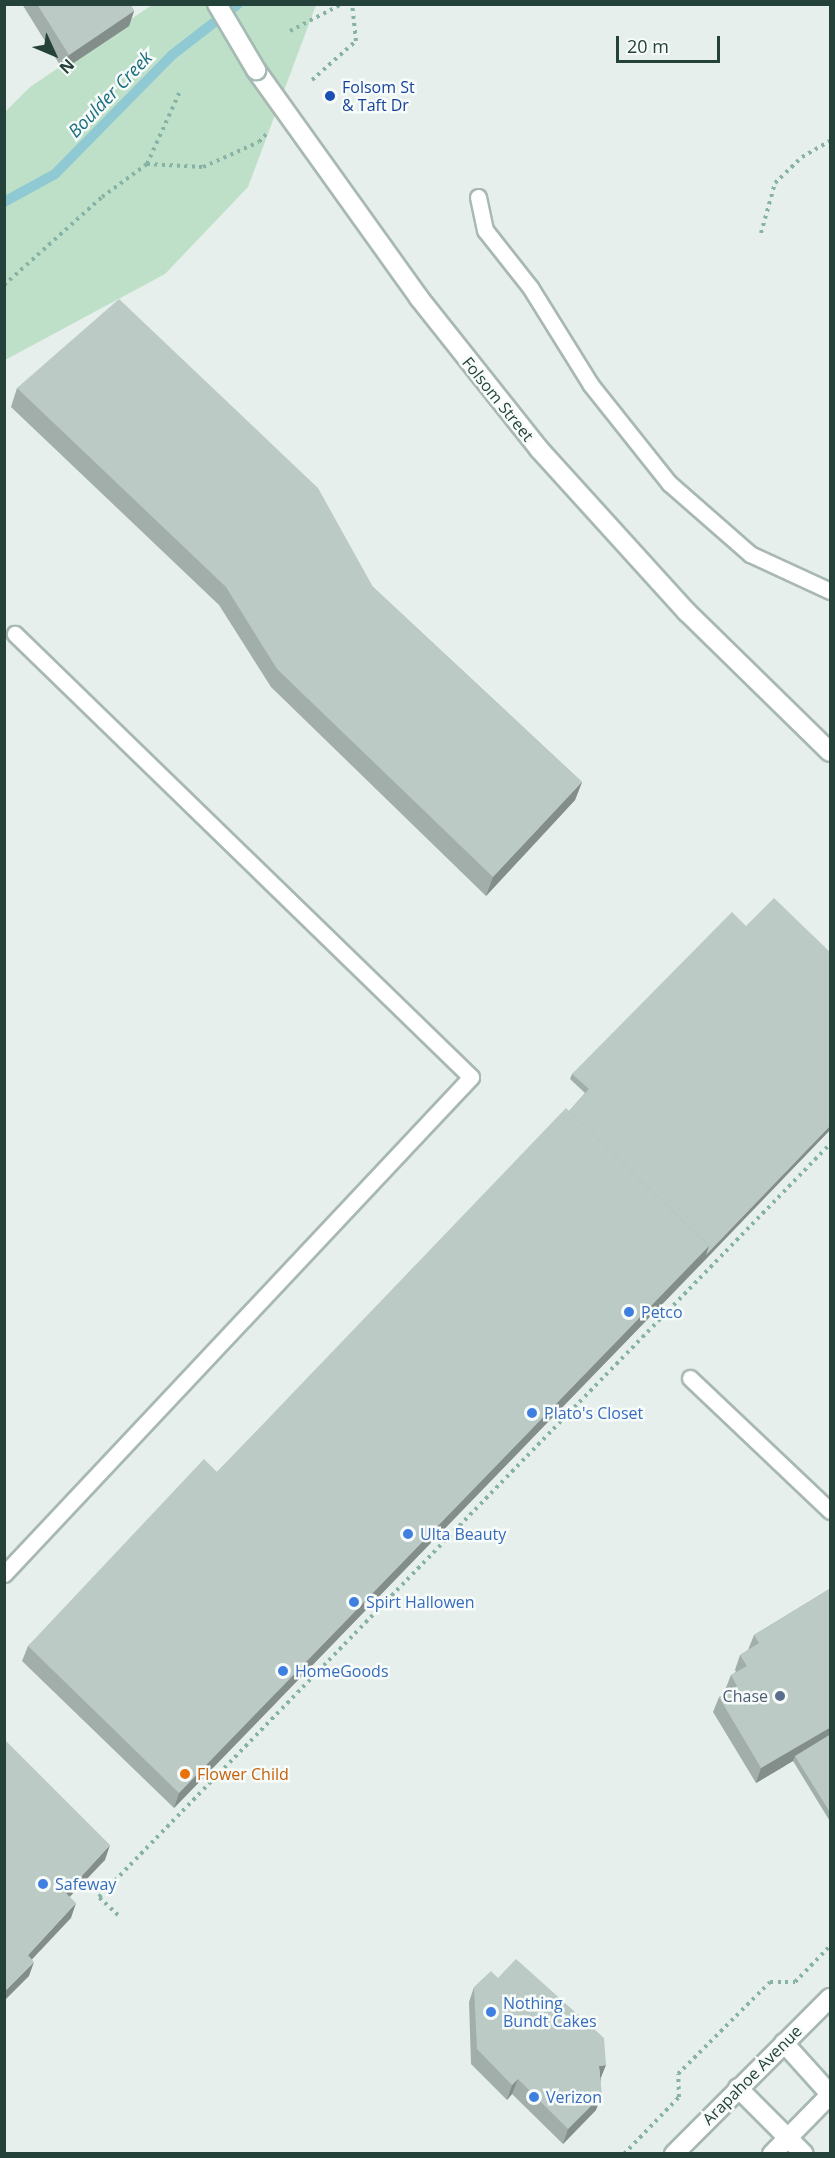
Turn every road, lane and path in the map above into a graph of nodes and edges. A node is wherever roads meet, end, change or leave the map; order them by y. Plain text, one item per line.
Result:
1 (217, 4) edge
2 (342, 4) edge
3 (352, 4) edge
4 (290, 31) dead end
5 (312, 80) dead end
6 (181, 89) dead end
7 (287, 117) junction
8 (831, 141) edge
9 (147, 164) junction
10 (478, 197) dead end
11 (761, 233) dead end
12 (4, 285) edge
13 (831, 591) edge
14 (15, 634) dead end
15 (831, 752) edge
16 (831, 1143) edge
17 (690, 1378) dead end
18 (831, 1511) edge
19 (4, 1574) edge
20 (118, 1915) dead end
21 (831, 1946) edge
22 (831, 1998) edge
23 (784, 2043) junction
24 (738, 2088) junction
25 (831, 2094) edge
26 (788, 2137) junction
27 (624, 2154) edge
28 (674, 2154) edge
29 (772, 2154) edge
30 (804, 2154) edge

1 - 7 main road, Folsom Street, bridge
2 - 4 path
3 - 5 path
6 - 9 path
7 - 9 path
7 - 15 main road, Folsom Street
8 - 11 path
9 - 12 path
10 - 13 lane
14 - 19 lane
16 - 20 path
17 - 18 lane
21 - 27 path
22 - 23 main road, Arapahoe Avenue
23 - 24 main road, Arapahoe Avenue
23 - 25 main road
24 - 26 main road
24 - 28 main road, Arapahoe Avenue
25 - 26 main road
26 - 29 main road
26 - 30 main road

